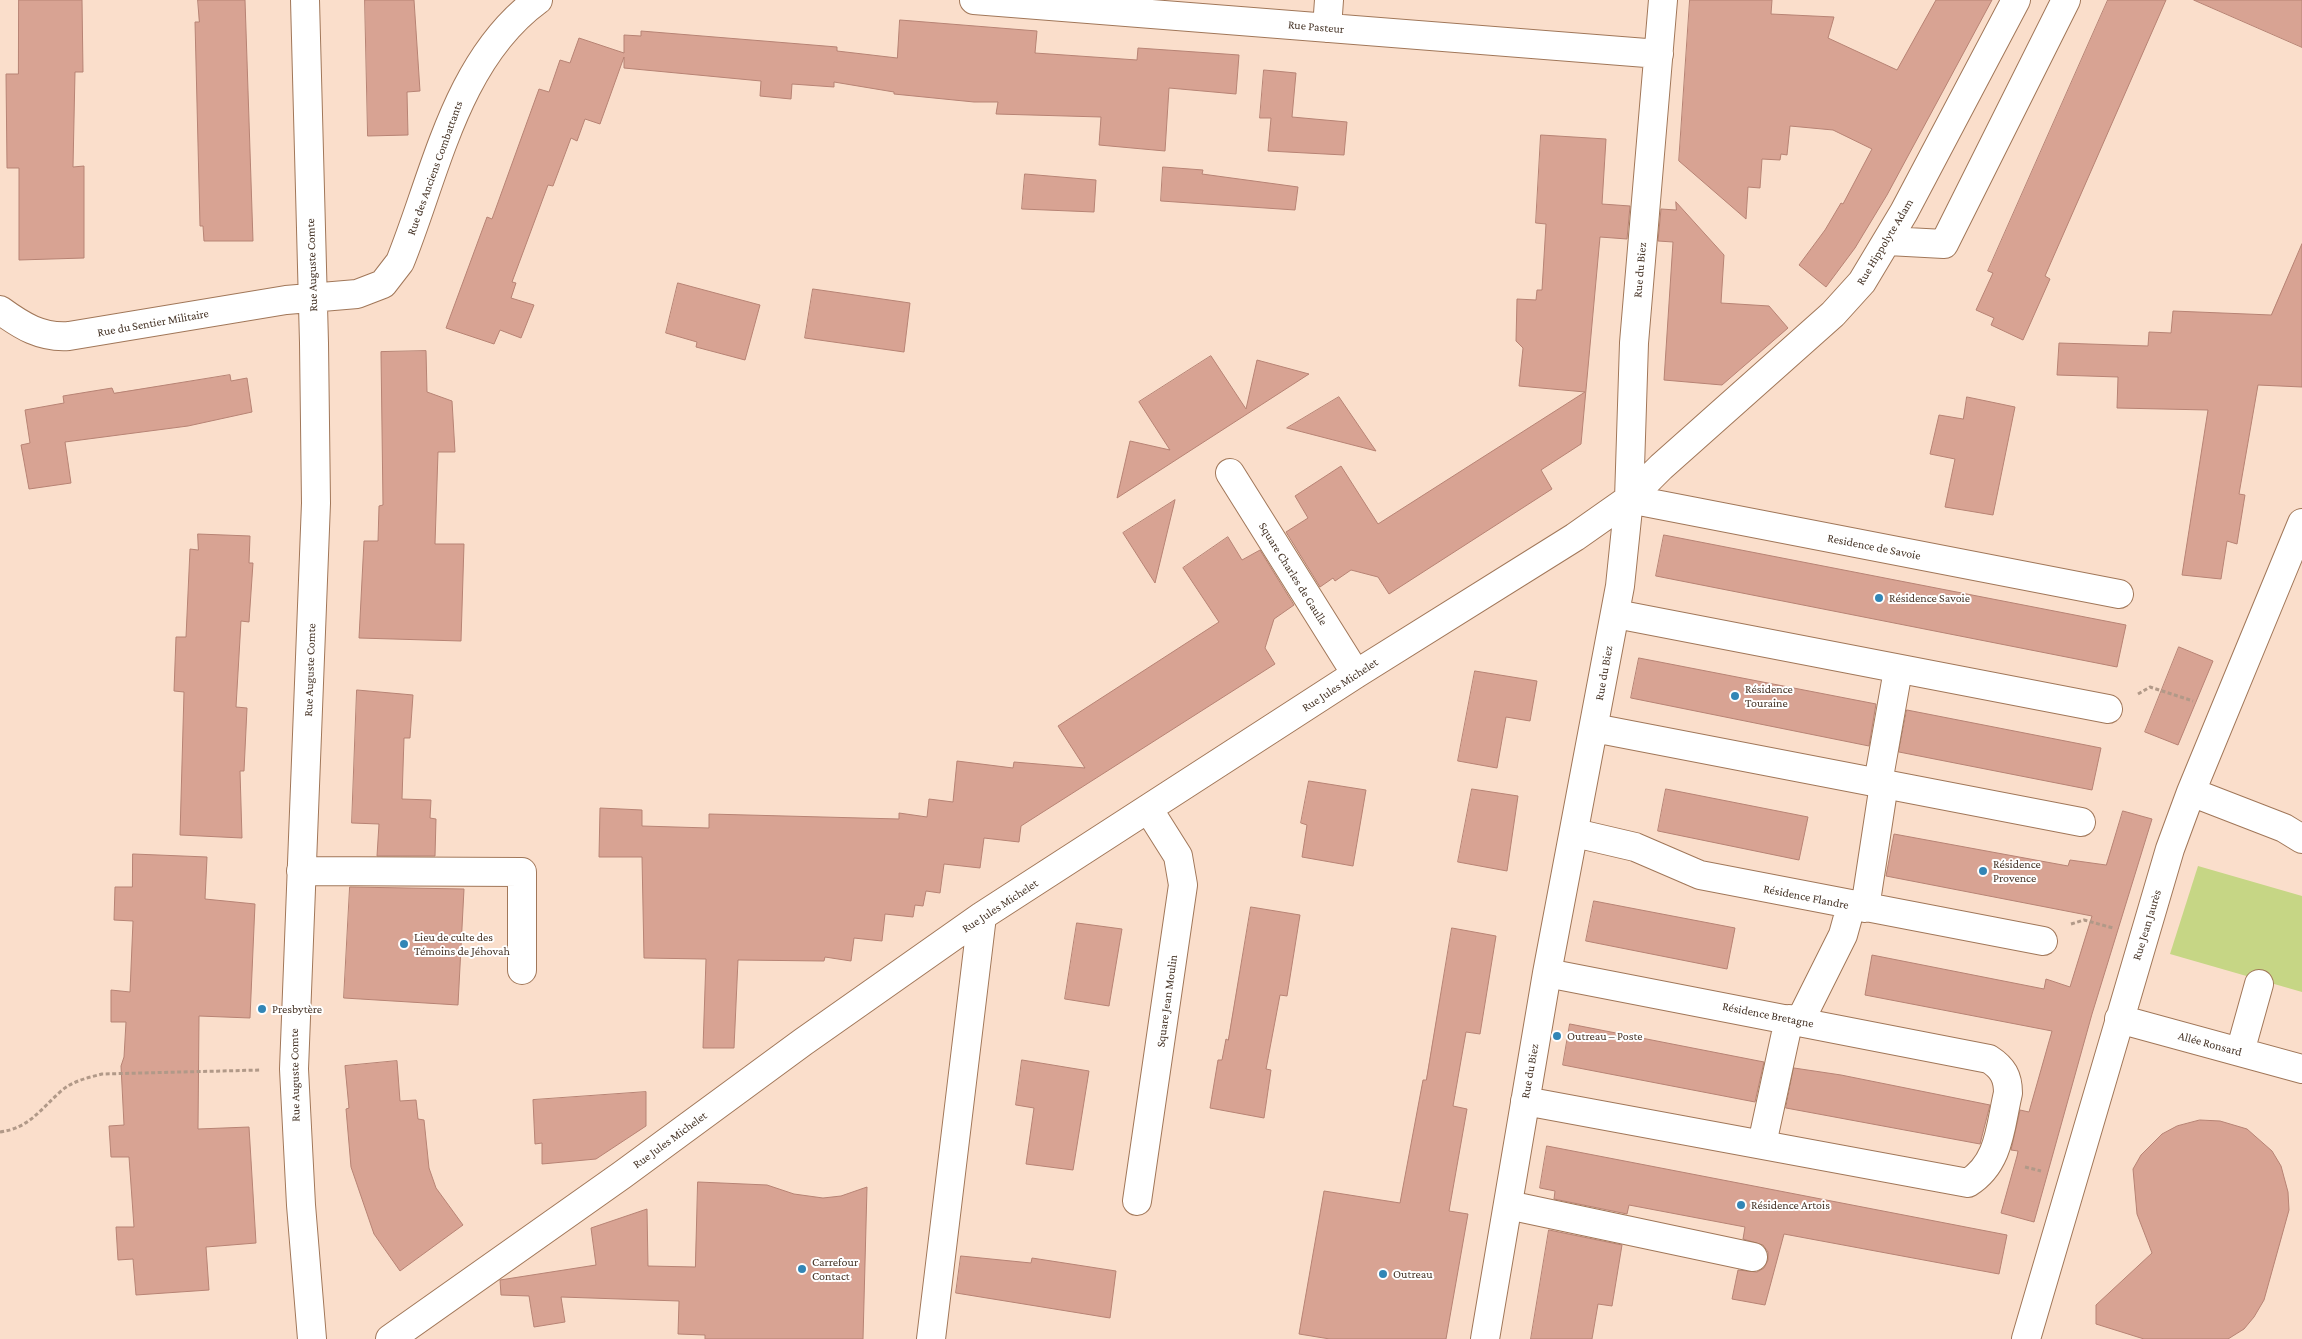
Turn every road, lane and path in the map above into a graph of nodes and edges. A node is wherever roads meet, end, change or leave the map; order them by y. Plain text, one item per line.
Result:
1 (305, 0) edge
2 (538, 0) edge
3 (974, 0) edge
4 (1329, 0) edge
5 (1663, 0) edge
6 (2016, 0) edge
7 (2066, 0) edge
8 (1327, 28) junction
9 (1659, 54) junction
10 (1888, 241) junction
11 (313, 298) junction
12 (0, 310) edge
13 (1230, 473) dead end
14 (1629, 499) junction
15 (2302, 523) edge
16 (2119, 594) dead end
17 (1616, 614) junction
18 (1898, 670) junction
19 (1356, 674) junction
20 (2163, 690) dead end
21 (2195, 702) dead end
22 (2108, 709) dead end
23 (1594, 728) junction
24 (1881, 784) junction
25 (2191, 792) junction
26 (1149, 810) junction
27 (2081, 822) dead end
28 (1575, 832) junction
29 (2302, 839) edge
30 (301, 871) junction
31 (1858, 907) junction
32 (982, 916) junction
33 (2084, 920) dead end
34 (2116, 929) dead end
35 (2043, 941) dead end
36 (522, 970) dead end
37 (1547, 973) junction
38 (2259, 984) dead end
39 (2119, 1019) junction
40 (1795, 1020) junction
41 (2240, 1052) junction
42 (294, 1069) junction
43 (2302, 1069) edge
44 (1525, 1101) junction
45 (0, 1132) edge
46 (1762, 1144) junction
47 (2018, 1165) dead end
48 (2044, 1172) dead end
49 (1138, 1201) dead end
50 (1508, 1205) junction
51 (1754, 1257) dead end
52 (312, 1339) edge
53 (390, 1339) edge
54 (931, 1339) edge
55 (1485, 1339) edge
56 (2026, 1339) edge

1 - 11 street, Rue Auguste Comte
2 - 11 street, Rue des Anciens Combattants
3 - 8 street, Rue Pasteur
4 - 8 street
5 - 9 street, Rue du Biez
6 - 10 street, Rue Hippolyte Adam
7 - 10 street
8 - 9 street, Rue Pasteur
9 - 14 street, Rue du Biez
10 - 14 street, Rue Hippolyte Adam
11 - 12 street, Rue du Sentier Militaire
11 - 30 street, Rue Auguste Comte
13 - 19 street, Square Charles de Gaulle
14 - 16 street, Residence de Savoie
14 - 17 street, Rue du Biez
14 - 19 street, Rue Jules Michelet
15 - 25 street, Rue Jean Jaurès
17 - 18 street
17 - 23 street, Rue du Biez
18 - 22 street
18 - 24 street
19 - 26 street, Rue Jules Michelet
20 - 21 path
23 - 24 street
23 - 28 street, Rue du Biez
24 - 27 street
24 - 31 street
25 - 29 street
25 - 39 street, Rue Jean Jaurès
26 - 32 street, Rue Jules Michelet
26 - 49 street, Square Jean Moulin
28 - 31 street, Résidence Flandre
28 - 37 street, Rue du Biez
30 - 36 street
30 - 42 street, Rue Auguste Comte
31 - 35 street, Résidence Flandre
31 - 40 street
32 - 53 street, Rue Jules Michelet
32 - 54 street
33 - 34 path
37 - 40 street, Résidence Bretagne
37 - 44 street, Rue du Biez
38 - 41 street
39 - 41 street, Allée Ronsard
39 - 56 street, Rue Jean Jaurès
40 - 46 street
40 - 46 street, Résidence Bretagne
41 - 43 street, Allée Ronsard
42 - 45 path
42 - 52 street, Rue Auguste Comte
44 - 46 street
44 - 50 street, Rue du Biez
47 - 48 path
50 - 51 street
50 - 55 street, Rue du Biez

